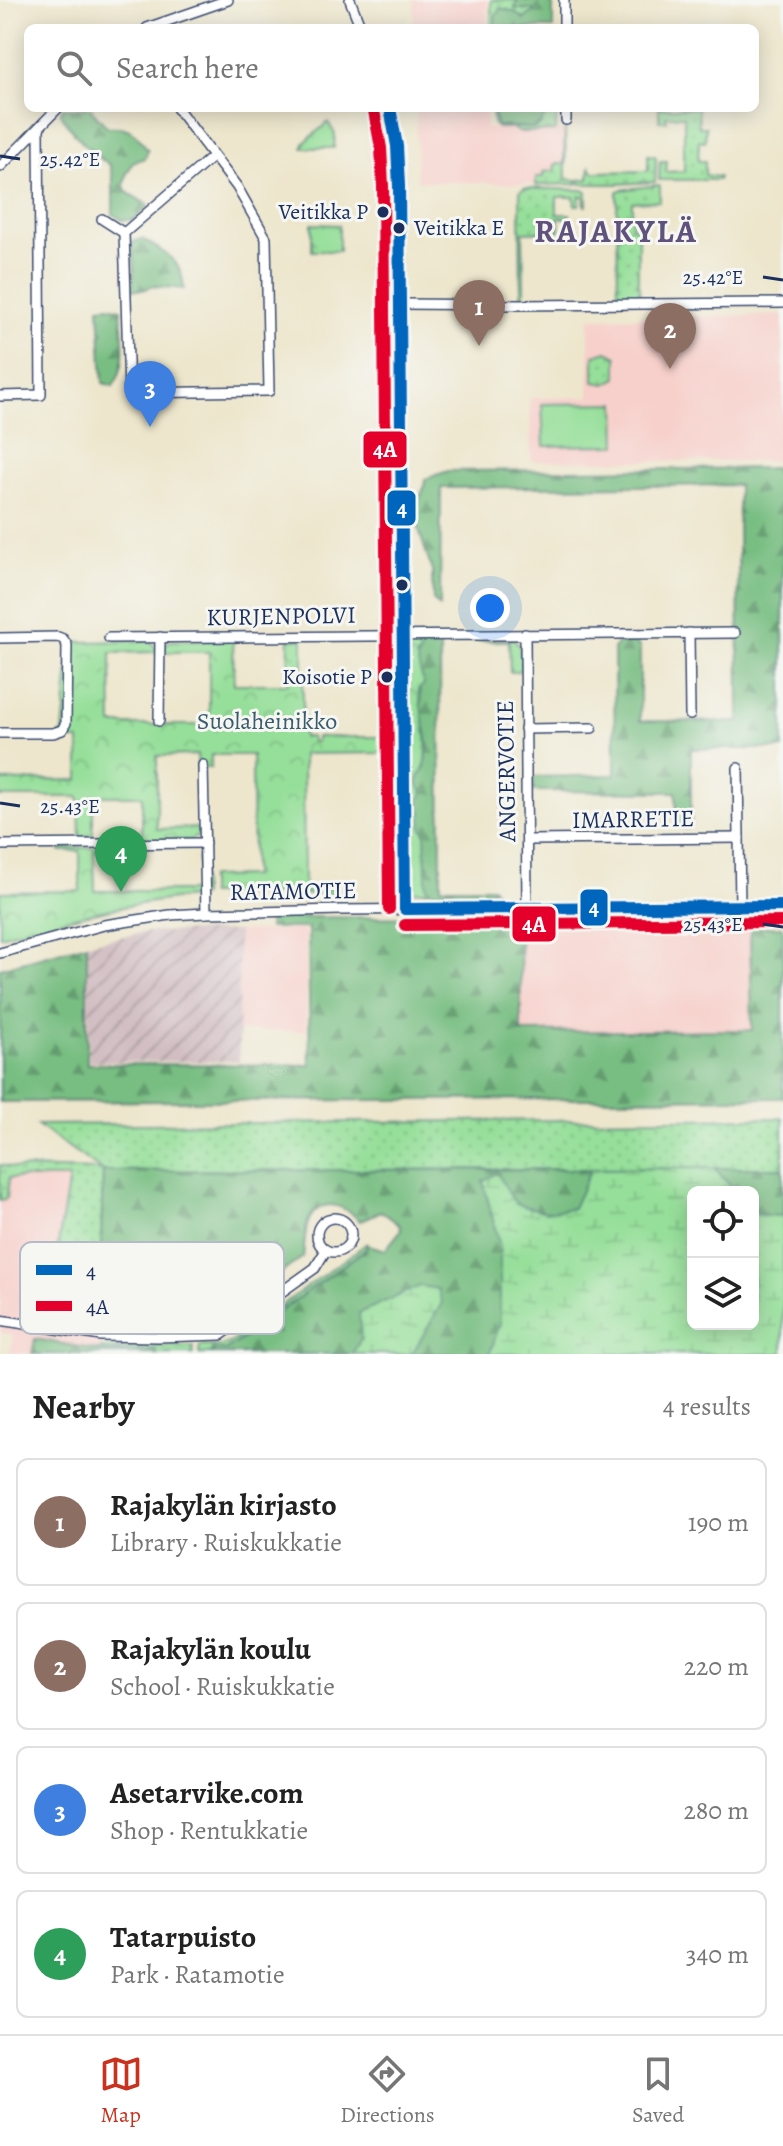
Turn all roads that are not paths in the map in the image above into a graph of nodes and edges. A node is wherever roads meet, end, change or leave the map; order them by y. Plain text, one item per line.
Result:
1 (228, 0) edge
2 (350, 0) edge
3 (564, 0) edge
4 (159, 24) edge
5 (359, 24) edge
6 (564, 24) edge
7 (54, 112) edge
8 (180, 112) edge
9 (391, 112) edge
10 (566, 112) edge
11 (566, 120) dead end
12 (39, 129) junction
13 (212, 157) junction
14 (0, 167) edge
15 (102, 219) dead end
16 (124, 233) junction
17 (783, 303) edge
18 (400, 304) junction
19 (0, 396) edge
20 (689, 633) junction
21 (735, 633) dead end
22 (403, 634) junction
23 (525, 634) junction
24 (160, 637) junction
25 (0, 638) edge
26 (109, 638) dead end
27 (690, 715) dead end
28 (159, 721) dead end
29 (592, 728) dead end
30 (525, 729) junction
31 (0, 733) edge
32 (203, 765) dead end
33 (738, 768) dead end
34 (739, 838) junction
35 (527, 840) junction
36 (205, 843) junction
37 (0, 845) edge
38 (740, 906) junction
39 (783, 906) edge
40 (527, 908) junction
41 (405, 909) junction
42 (206, 913) junction
43 (0, 953) edge
44 (326, 1250) dead end
45 (284, 1290) edge
46 (0, 1320) edge
47 (20, 1323) edge
48 (88, 1334) edge
49 (222, 1334) edge

1 - 4 street
2 - 5 street
3 - 6 street
7 - 12 street
8 - 13 street
9 - 18 street
10 - 11 street
12 - 14 street
12 - 19 street
13 - 16 street
13 - 16 street
15 - 16 street
17 - 18 street
18 - 22 street
20 - 21 street, KURJENPOLVI
20 - 23 street, KURJENPOLVI
20 - 27 street
22 - 23 street, KURJENPOLVI
22 - 24 street, KURJENPOLVI
22 - 41 street
23 - 30 street, ANGERVOTIE
24 - 26 street, KURJENPOLVI
24 - 28 street
25 - 31 street
29 - 30 street
30 - 35 street, ANGERVOTIE
32 - 36 street
33 - 34 street
34 - 35 street, IMARRETIE
34 - 38 street
35 - 40 street, ANGERVOTIE
36 - 37 street
36 - 42 street
38 - 39 street, RATAMOTIE
38 - 40 street, RATAMOTIE
40 - 41 street, RATAMOTIE
41 - 42 street, RATAMOTIE
42 - 43 street, RATAMOTIE
44 - 45 street
46 - 47 street
48 - 49 street

